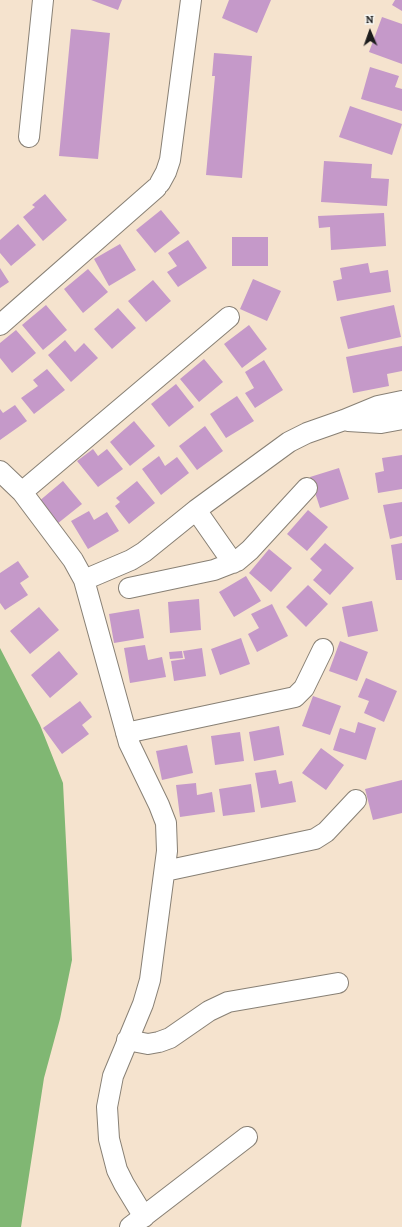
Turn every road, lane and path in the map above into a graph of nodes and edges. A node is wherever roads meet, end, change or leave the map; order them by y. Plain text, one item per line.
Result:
1 (44, 0) edge
2 (191, 0) edge
3 (29, 137) dead end
4 (229, 317) dead end
5 (0, 325) edge
6 (402, 401) edge
7 (402, 418) edge
8 (344, 420) junction
9 (0, 471) edge
10 (306, 488) dead end
11 (22, 492) junction
12 (196, 510) junction
13 (233, 563) junction
14 (84, 580) junction
15 (129, 588) dead end
16 (323, 649) dead end
17 (126, 734) junction
18 (356, 800) dead end
19 (165, 871) junction
20 (338, 983) dead end
21 (127, 1040) junction
22 (247, 1137) dead end
23 (137, 1222) edge

1 - 3 lane
2 - 5 lane
4 - 11 lane
6 - 8 lane
7 - 8 lane
8 - 12 lane
9 - 11 lane
10 - 13 lane
11 - 14 lane
12 - 13 lane
12 - 14 lane
13 - 15 lane
14 - 17 lane
16 - 17 lane
17 - 19 lane
18 - 19 lane
19 - 21 lane
20 - 21 lane
21 - 23 lane
22 - 23 lane

